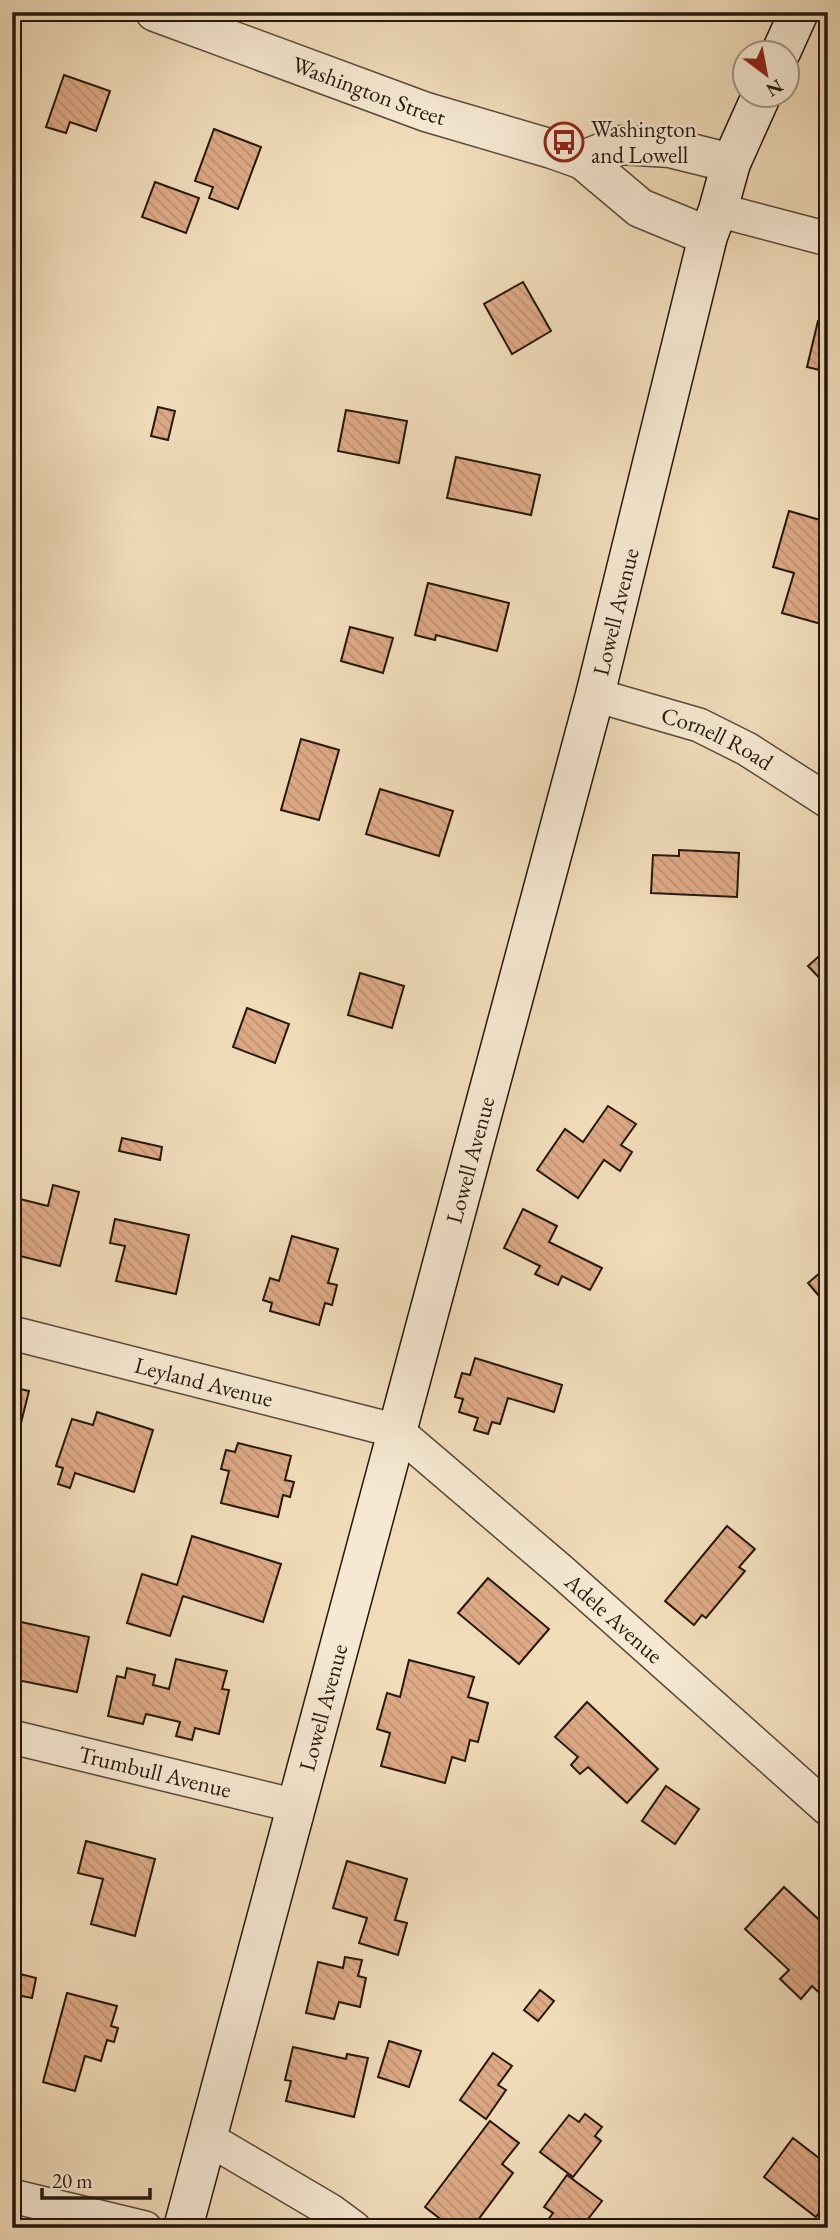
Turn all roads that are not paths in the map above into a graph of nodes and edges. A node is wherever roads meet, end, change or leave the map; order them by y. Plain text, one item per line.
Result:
1 (155, 12) edge
2 (799, 12) edge
3 (787, 38) edge
4 (756, 108) edge
5 (583, 160) junction
6 (731, 163) junction
7 (713, 223) junction
8 (828, 239) edge
9 (595, 695) junction
10 (828, 801) edge
11 (12, 1333) edge
12 (397, 1431) junction
13 (12, 1737) edge
14 (296, 1805) junction
15 (828, 1809) edge
16 (207, 2138) junction
17 (12, 2196) edge
18 (145, 2228) edge
19 (183, 2228) edge
20 (354, 2228) edge

1 - 5 main road, Washington Street
2 - 3 main road
4 - 6 main road, Lowell Avenue
5 - 6 main road
5 - 7 main road, Washington Street
6 - 7 main road, Lowell Avenue
7 - 8 street
7 - 9 main road, Lowell Avenue
9 - 10 street, Cornell Road
9 - 12 main road, Lowell Avenue
11 - 12 street, Leyland Avenue
12 - 14 main road, Lowell Avenue
12 - 15 street, Adele Avenue
13 - 14 street, Trumbull Avenue
14 - 16 main road, Lowell Avenue
16 - 19 main road, Lowell Avenue
16 - 20 street
17 - 18 street

